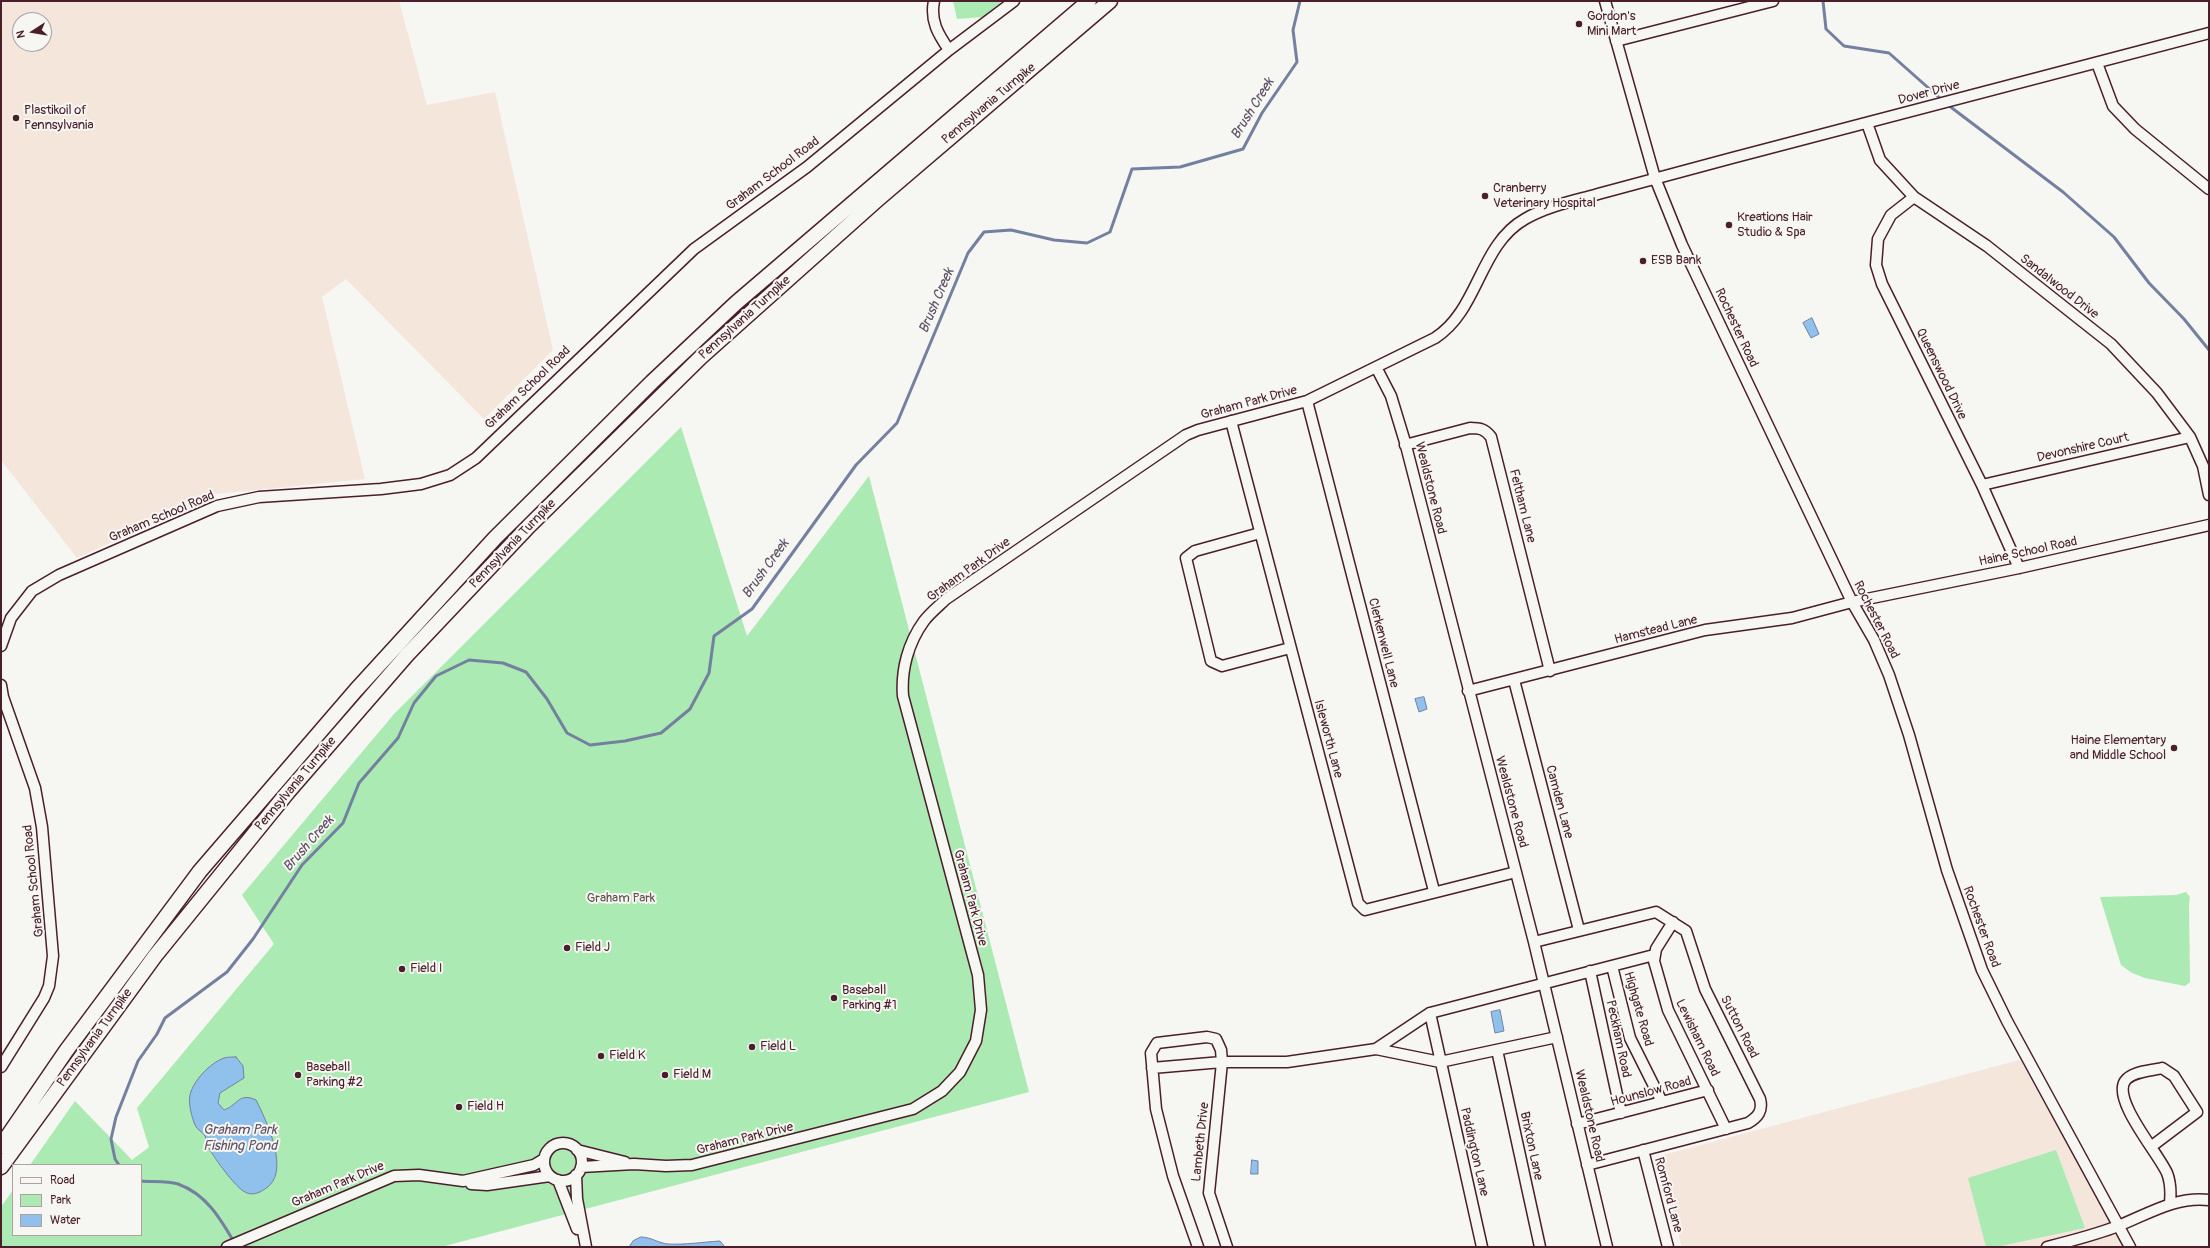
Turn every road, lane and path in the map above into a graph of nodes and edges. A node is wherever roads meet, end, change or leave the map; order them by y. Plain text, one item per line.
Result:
1 (934, 1) edge
2 (1014, 1) edge
3 (1089, 1) edge
4 (1110, 1) edge
5 (1605, 1) edge
6 (1773, 1) edge
7 (2209, 33) edge
8 (1616, 41) junction
9 (949, 50) junction
10 (2098, 63) junction
11 (1867, 123) junction
12 (1655, 178) junction
13 (2209, 189) edge
14 (1914, 197) junction
15 (1376, 367) junction
16 (1307, 401) junction
17 (1231, 421) junction
18 (2190, 437) junction
19 (1405, 445) junction
20 (1982, 484) junction
21 (2209, 495) edge
22 (2209, 526) edge
23 (1260, 533) junction
24 (2019, 568) junction
25 (1852, 602) junction
26 (1, 646) edge
27 (1290, 648) junction
28 (1550, 671) junction
29 (1514, 680) junction
30 (1, 685) edge
31 (1468, 692) junction
32 (1516, 872) junction
33 (1434, 891) junction
34 (1673, 922) junction
35 (1579, 930) junction
36 (1534, 942) junction
37 (1654, 955) junction
38 (1612, 966) junction
39 (1590, 972) junction
40 (1544, 983) junction
41 (1430, 1012) junction
42 (1557, 1037) junction
43 (1376, 1049) junction
44 (1497, 1050) junction
45 (1222, 1062) junction
46 (1440, 1062) junction
47 (1, 1067) edge
48 (1152, 1068) junction
49 (1708, 1090) junction
50 (1662, 1102) junction
51 (1621, 1113) junction
52 (1577, 1124) junction
53 (1726, 1129) junction
54 (1, 1146) edge
55 (2152, 1146) junction
56 (577, 1150) junction
57 (1643, 1150) junction
58 (544, 1159) junction
59 (634, 1164) junction
60 (1587, 1165) junction
61 (1, 1167) edge
62 (578, 1171) junction
63 (554, 1178) junction
64 (463, 1181) junction
65 (2209, 1200) edge
66 (2170, 1203) junction
67 (2118, 1226) junction
68 (227, 1247) edge
69 (583, 1247) edge
70 (586, 1247) edge
71 (1198, 1247) edge
72 (1226, 1247) edge
73 (1482, 1247) edge
74 (1540, 1247) edge
75 (1607, 1247) edge
76 (1668, 1247) edge
77 (2047, 1247) edge
78 (2130, 1247) edge

1 - 9 street
2 - 9 street, Graham School Road
3 - 54 highway, Pennsylvania Turnpike
4 - 61 highway, Pennsylvania Turnpike
5 - 8 street, Rochester Road
6 - 8 street
7 - 10 street, Dover Drive
8 - 12 street, Rochester Road
9 - 26 street, Graham School Road
10 - 11 street, Dover Drive
10 - 13 street
11 - 12 street, Dover Drive
11 - 14 street, Sandalwood Drive
12 - 15 street, Graham Park Drive
12 - 25 street, Rochester Road
14 - 18 street, Sandalwood Drive
14 - 20 street, Queenswood Drive
15 - 16 street, Graham Park Drive
15 - 19 street, Wealdstone Road
16 - 17 street, Graham Park Drive
16 - 33 street, Clerkenwell Lane
17 - 23 street, Isleworth Lane
17 - 59 street, Graham Park Drive
18 - 20 street, Devonshire Court
18 - 21 street, Sandalwood Drive
19 - 28 street, Feltham Lane
19 - 31 street, Wealdstone Road
20 - 24 street, Queenswood Drive
22 - 24 street, Haine School Road
23 - 27 street, Isleworth Lane
23 - 27 street
24 - 25 street, Haine School Road
25 - 28 street, Hamstead Lane
25 - 67 street, Rochester Road
27 - 33 street, Isleworth Lane
28 - 29 street, Hamstead Lane
29 - 31 street, Hamstead Lane
29 - 35 street, Camden Lane
30 - 47 street, Graham School Road
31 - 32 street, Wealdstone Road
32 - 33 street, Isleworth Lane
32 - 36 street, Wealdstone Road
34 - 35 street, Sutton Road
34 - 37 street
34 - 53 street, Sutton Road
35 - 36 street, Sutton Road
36 - 40 street, Wealdstone Road
37 - 38 street
37 - 49 street, Lewisham Road
38 - 39 street
38 - 50 street, Highgate Road
39 - 40 street
39 - 51 street, Peckham Road
40 - 41 street
40 - 42 street, Wealdstone Road
41 - 43 street
41 - 46 street, Paddington Lane
42 - 44 street
42 - 52 street, Wealdstone Road
43 - 45 street
43 - 46 street
44 - 46 street
44 - 74 street, Brixton Lane
45 - 48 street
45 - 48 street, Lambeth Drive
45 - 72 street, Lambeth Drive
46 - 73 street, Paddington Lane
48 - 71 street, Lambeth Drive
49 - 50 street, Hounslow Road
49 - 53 street, Lewisham Road
50 - 51 street, Hounslow Road
51 - 52 street, Hounslow Road
52 - 60 street, Wealdstone Road
53 - 57 street, Sutton Road
55 - 55 street
55 - 66 street
56 - 58 street, Graham Park Drive
56 - 59 street, Graham Park Drive
56 - 62 street
57 - 60 street, Sutton Road
57 - 76 street, Romford Lane
58 - 63 street
58 - 64 street, Graham Park Drive
59 - 62 street, Graham Park Drive
60 - 75 street, Wealdstone Road
62 - 63 street, Graham Park Drive
62 - 70 street
63 - 64 street, Graham Park Drive
63 - 69 street
64 - 68 street, Graham Park Drive
65 - 66 street
66 - 67 street
67 - 77 street
67 - 78 street, Rochester Road

